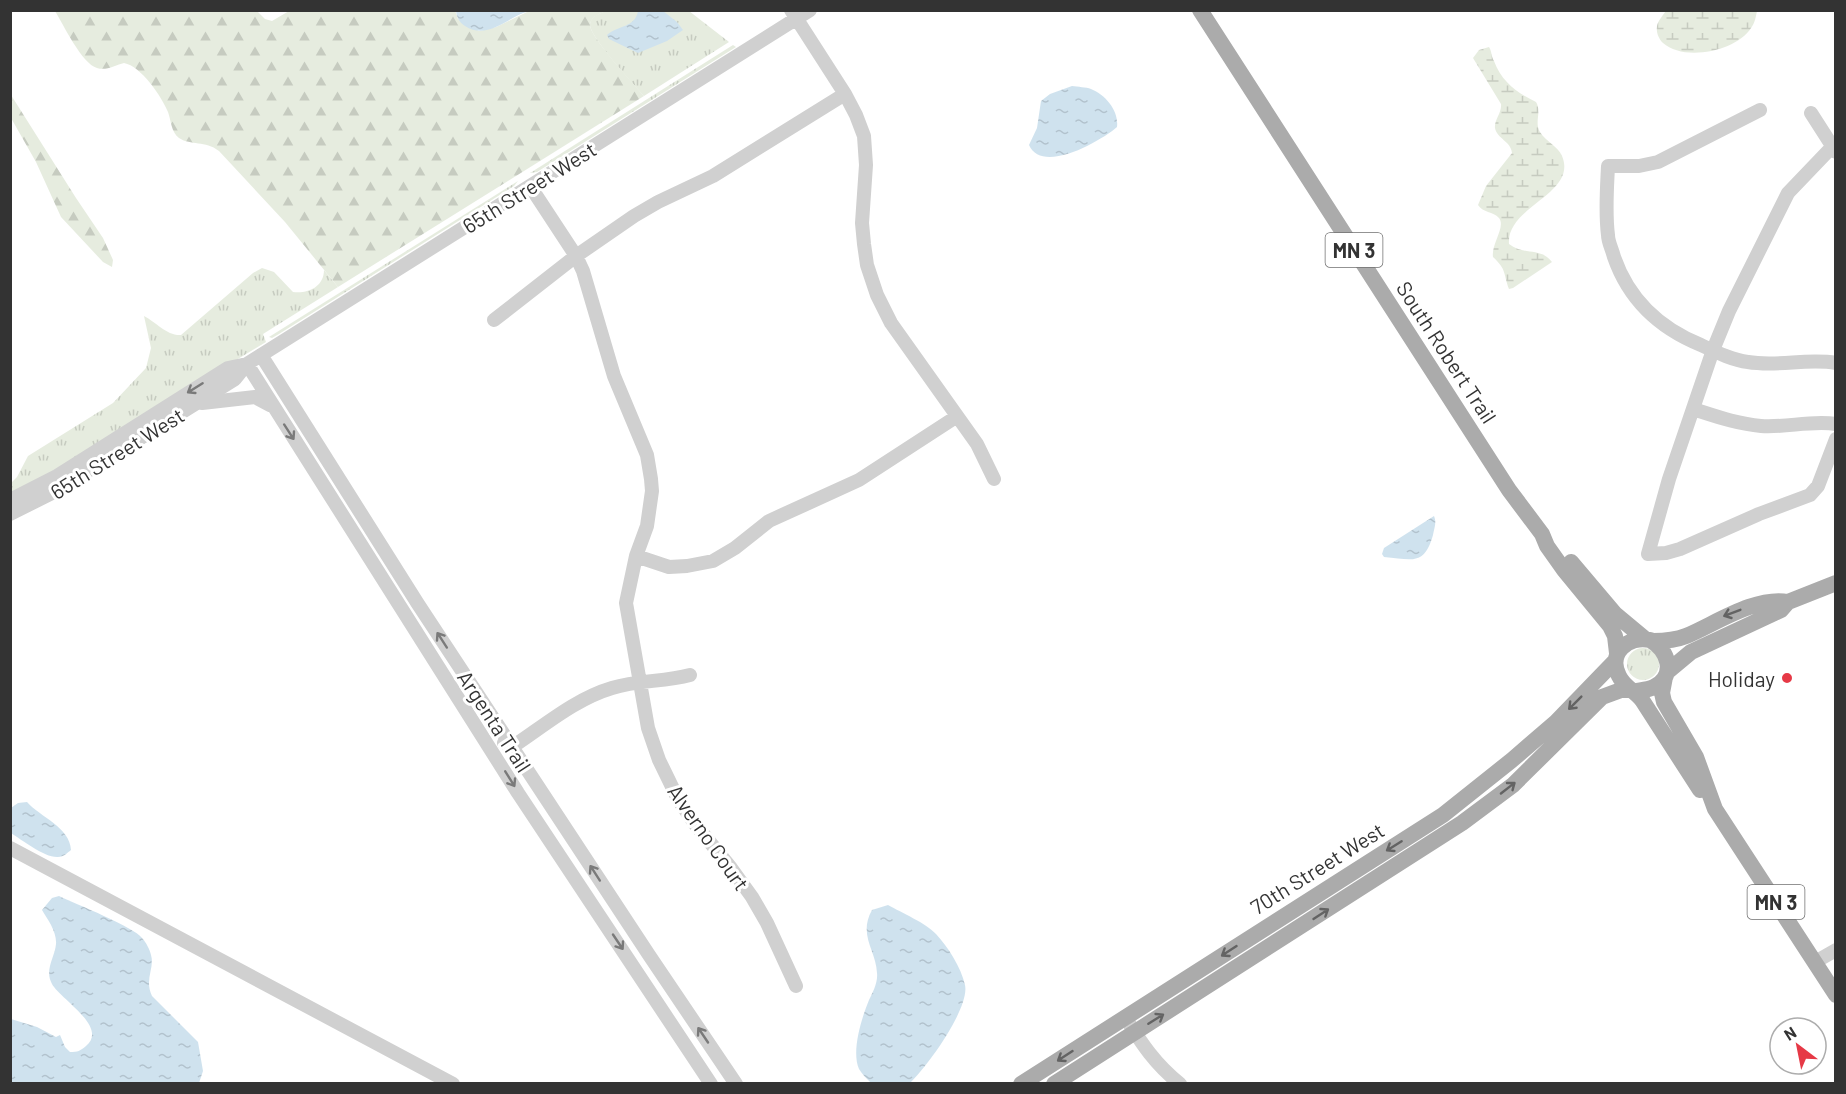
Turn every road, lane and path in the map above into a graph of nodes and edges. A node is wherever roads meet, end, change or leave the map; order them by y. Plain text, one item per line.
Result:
1 (810, 10) edge
2 (1200, 10) edge
3 (794, 15) edge
4 (845, 94) junction
5 (1760, 110) dead end
6 (1811, 113) dead end
7 (1834, 150) edge
8 (530, 186) junction
9 (576, 256) junction
10 (494, 320) dead end
11 (1713, 350) junction
12 (261, 355) junction
13 (1836, 363) edge
14 (247, 364) junction
15 (194, 405) junction
16 (1693, 409) junction
17 (276, 411) junction
18 (956, 417) junction
19 (1836, 424) edge
20 (1836, 439) edge
21 (994, 479) dead end
22 (10, 500) edge
23 (10, 514) edge
24 (1542, 534) junction
25 (636, 556) junction
26 (1836, 583) edge
27 (1788, 602) junction
28 (1649, 640) junction
29 (426, 646) junction
30 (1616, 657) junction
31 (1666, 674) junction
32 (690, 675) dead end
33 (639, 682) junction
34 (1632, 690) junction
35 (512, 747) junction
36 (1715, 809) junction
37 (10, 848) edge
38 (1836, 950) edge
39 (1815, 962) junction
40 (796, 986) dead end
41 (1836, 995) edge
42 (1125, 1017) junction
43 (1134, 1032) junction
44 (450, 1083) edge
45 (711, 1083) edge
46 (736, 1083) edge
47 (1021, 1083) edge
48 (1054, 1083) edge
49 (1180, 1083) edge

1 - 3 street, 65th Street West
2 - 24 main road, South Robert Trail / MN 3
3 - 4 street
3 - 8 street, 65th Street West
4 - 9 street
4 - 18 street
5 - 11 street
6 - 7 street
7 - 11 street
8 - 9 street, Alverno Court
8 - 12 street, 65th Street West
9 - 10 street
9 - 25 street, Alverno Court
11 - 13 street
11 - 16 street
12 - 14 street, 65th Street West
35 -> 12 street, Argenta Trail
14 - 15 street, 65th Street West
14 - 17 street, Argenta Trail
14 -> 22 street, 65th Street West
15 - 17 street
15 - 23 street, 65th Street West
16 - 19 street
16 - 20 street
17 -> 29 street, Argenta Trail
18 - 21 street
18 - 25 street
24 - 28 main road, South Robert Trail / MN 3
24 - 30 main road, South Robert Trail / MN 3
25 - 33 street, Alverno Court
26 - 27 main road
27 -> 28 main road
27 - 31 main road
28 - 30 main road
28 - 31 main road
29 - 35 street
29 -> 45 street, Argenta Trail
30 - 34 main road
30 -> 42 main road, 70th Street West
31 - 34 main road
31 - 36 main road, MN 3
32 - 33 street
33 - 35 street
33 - 40 street, Alverno Court
34 - 36 main road
43 -> 34 main road, 70th Street West
46 -> 35 street, Argenta Trail
36 - 39 main road, MN 3
37 - 44 street
38 - 39 street
39 - 41 main road, MN 3
42 - 43 street
42 -> 47 main road, 70th Street West
43 - 48 main road, 70th Street West
43 - 49 street

